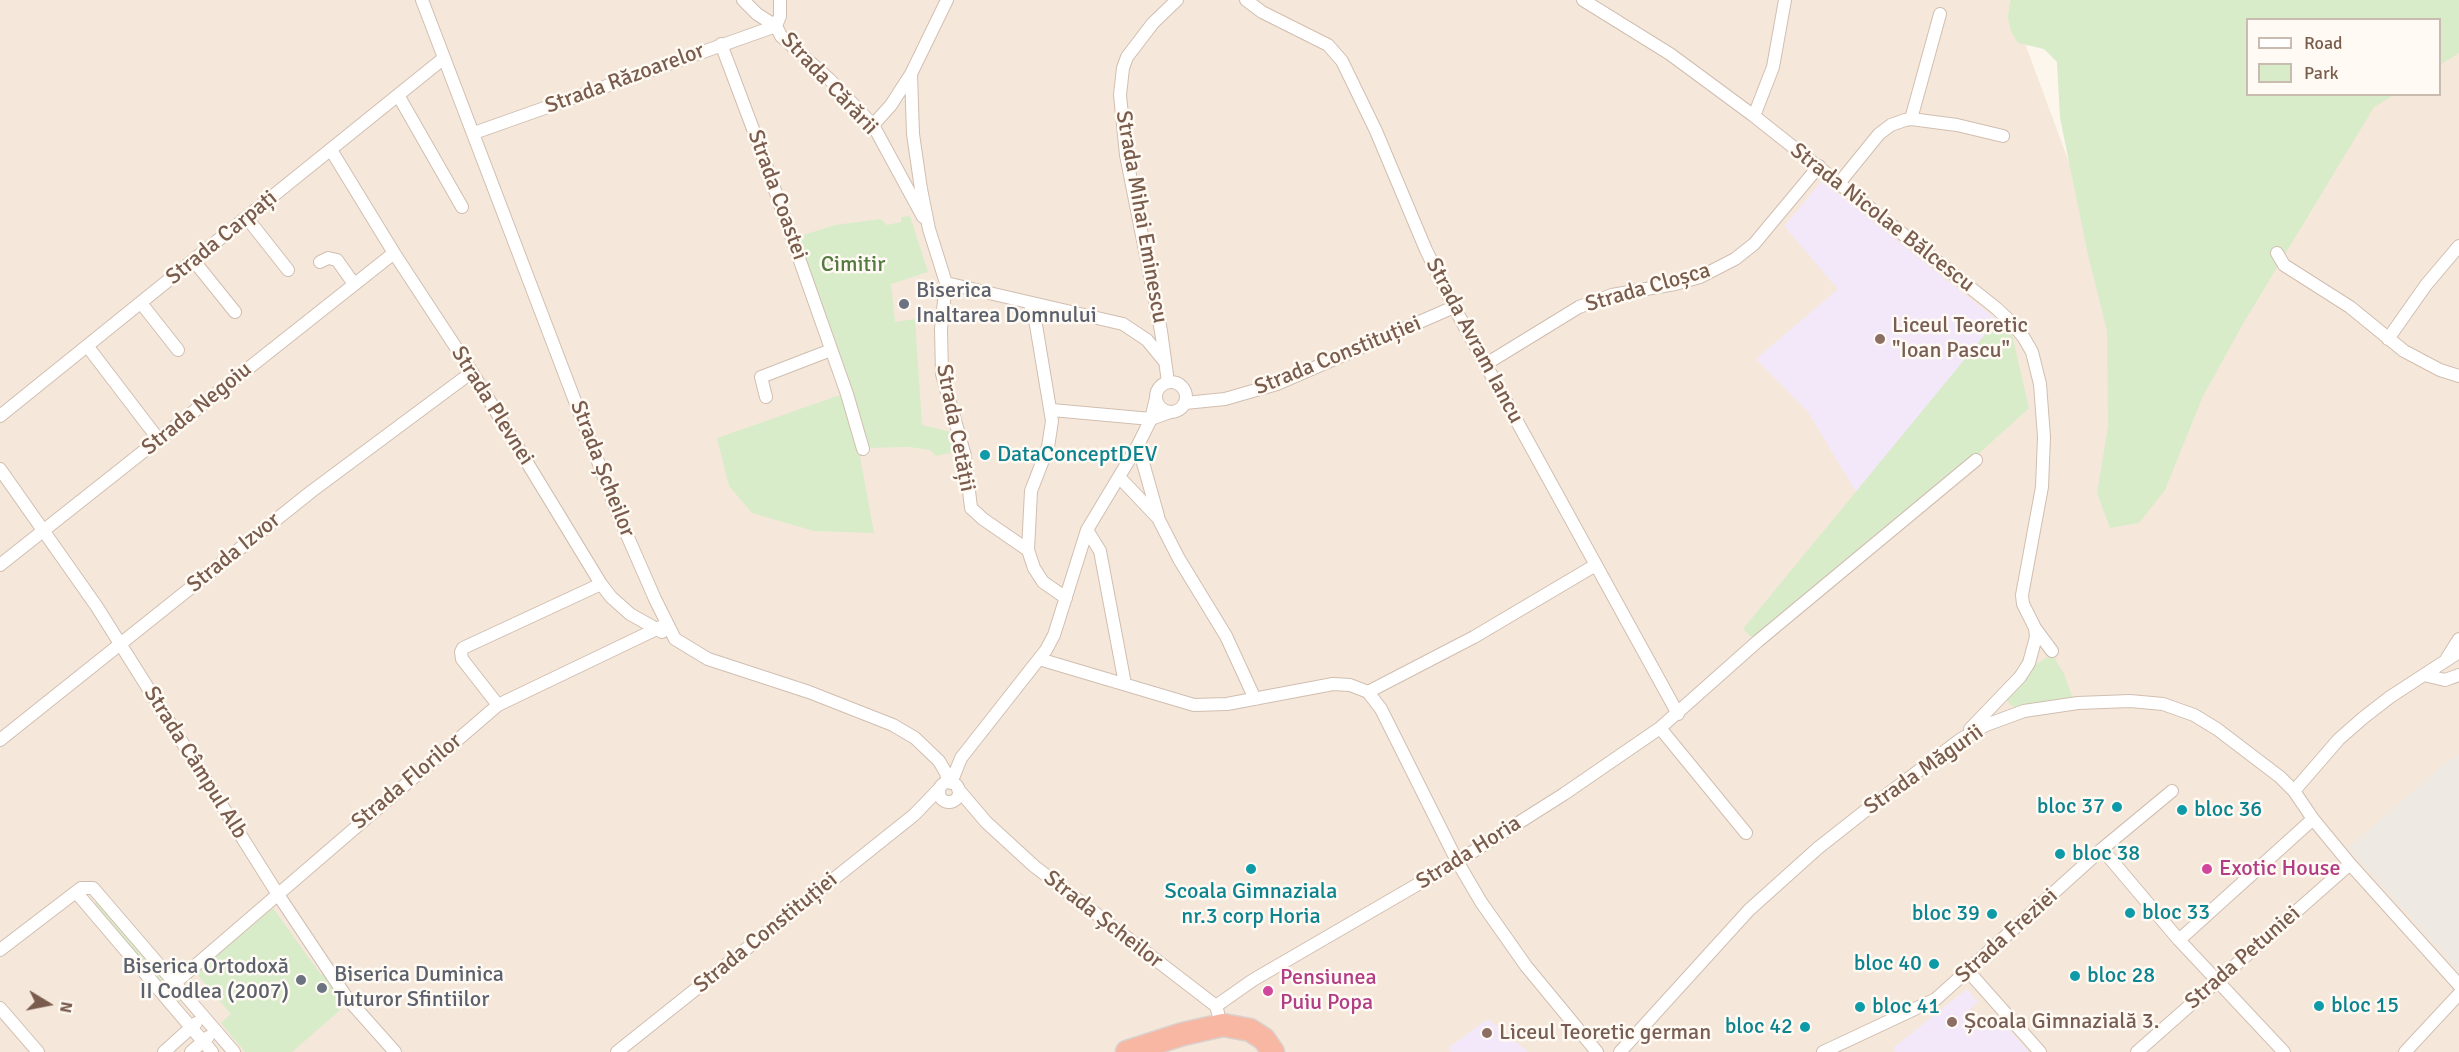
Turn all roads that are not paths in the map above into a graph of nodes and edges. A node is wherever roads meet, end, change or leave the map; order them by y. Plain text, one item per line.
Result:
1 (422, 0) edge
2 (743, 0) edge
3 (780, 0) edge
4 (947, 0) edge
5 (1177, 0) edge
6 (1245, 0) edge
7 (1583, 0) edge
8 (1785, 0) edge
9 (1940, 14) dead end
10 (776, 26) junction
11 (721, 44) junction
12 (444, 58) junction
13 (911, 75) junction
14 (398, 95) junction
15 (1754, 116) junction
16 (1911, 119) junction
17 (873, 125) junction
18 (474, 133) junction
19 (2003, 136) dead end
20 (331, 150) junction
21 (1819, 166) junction
22 (1840, 182) junction
23 (462, 207) dead end
24 (247, 218) junction
25 (929, 229) junction
26 (2459, 246) edge
27 (394, 252) junction
28 (2277, 252) dead end
29 (194, 261) junction
30 (320, 262) dead end
31 (288, 270) dead end
32 (946, 283) junction
33 (354, 284) junction
34 (141, 303) junction
35 (1030, 304) junction
36 (1454, 307) junction
37 (235, 312) dead end
38 (2388, 339) junction
39 (88, 347) junction
40 (178, 350) dead end
41 (831, 350) junction
42 (1165, 362) junction
43 (1486, 364) junction
44 (472, 372) junction
45 (2459, 376) edge
46 (1168, 382) junction
47 (766, 397) dead end
48 (1156, 398) junction
49 (1185, 403) junction
50 (1052, 410) junction
51 (1170, 412) junction
52 (0, 416) edge
53 (1151, 420) junction
54 (159, 440) junction
55 (1138, 445) junction
56 (863, 449) dead end
57 (1976, 460) dead end
58 (0, 469) edge
59 (1120, 478) junction
60 (1158, 518) junction
61 (1087, 530) junction
62 (44, 531) junction
63 (1028, 550) junction
64 (0, 565) edge
65 (1594, 566) junction
66 (601, 584) junction
67 (1066, 598) junction
68 (662, 627) junction
69 (2035, 628) junction
70 (675, 639) joint
71 (2459, 639) edge
72 (120, 644) junction
73 (2052, 651) dead end
74 (2459, 652) edge
75 (1039, 659) junction
76 (2447, 659) junction
77 (2424, 675) junction
78 (2459, 675) edge
79 (1125, 684) junction
80 (1368, 692) junction
81 (1255, 699) junction
82 (498, 705) junction
83 (1678, 714) junction
84 (1660, 728) junction
85 (1961, 739) junction
86 (0, 740) edge
87 (949, 785) junction
88 (2172, 791) dead end
89 (2294, 791) junction
90 (948, 802) junction
91 (914, 815) junction
92 (979, 815) junction
93 (2313, 819) junction
94 (1746, 833) dead end
95 (2102, 849) junction
96 (1457, 861) junction
97 (2350, 864) junction
98 (76, 892) junction
99 (277, 893) junction
100 (2179, 940) junction
101 (0, 950) edge
102 (1968, 971) junction
103 (2216, 981) junction
104 (175, 983) junction
105 (2459, 985) edge
106 (2459, 994) edge
107 (0, 1008) edge
108 (1219, 1016) junction
109 (204, 1017) junction
110 (191, 1028) junction
111 (216, 1030) junction
112 (203, 1041) junction
113 (38, 1052) edge
114 (164, 1052) edge
115 (191, 1052) edge
116 (212, 1052) edge
117 (234, 1052) edge
118 (395, 1052) edge
119 (617, 1052) edge
120 (1127, 1052) edge
121 (1274, 1052) edge
122 (1597, 1052) edge
123 (1620, 1052) edge
124 (1823, 1052) edge
125 (2040, 1052) edge
126 (2137, 1052) edge
127 (2284, 1052) edge
128 (2405, 1052) edge

1 - 12 street, Strada Șcheilor
2 - 10 street
3 - 10 street, Strada Cărării
4 - 13 street, Strada Cetății
5 - 42 street, Strada Mihai Eminescu
6 - 36 street, Strada Avram Iancu
7 - 15 street, Strada Nicolae Bălcescu
8 - 15 street
9 - 16 street
10 - 11 street, Strada Răzoarelor
10 - 17 street, Strada Cărării
11 - 18 street, Strada Răzoarelor
11 - 41 street, Strada Coastei
12 - 14 street, Strada Carpați
12 - 18 street, Strada Șcheilor
13 - 17 street, Strada Cetății
13 - 25 street, Strada Cetății
14 - 20 street, Strada Carpați
14 - 23 street
15 - 21 street, Strada Nicolae Bălcescu
16 - 19 street
16 - 22 street
17 - 25 street, Strada Cărării
18 - 68 street, Strada Șcheilor
20 - 24 street, Strada Carpați
20 - 27 street, Strada Plevnei
21 - 22 street, Strada Nicolae Bălcescu
21 - 43 street, Strada Cloșca
22 - 69 street, Strada Nicolae Bălcescu
24 - 29 street, Strada Carpați
24 - 31 street
25 - 32 street, Strada Cetății
26 - 38 street
27 - 33 street, Strada Negoiu
27 - 44 street, Strada Plevnei
28 - 38 street
29 - 34 street, Strada Carpați
29 - 37 street
30 - 33 street
32 - 35 street
32 - 63 street, Strada Cetății
33 - 54 street, Strada Negoiu
34 - 39 street, Strada Carpați
34 - 40 street
35 - 42 street
35 - 50 street
36 - 43 street, Strada Avram Iancu
36 - 49 street, Strada Constituției
38 - 45 street
39 - 52 street, Strada Carpați
39 - 54 street
41 - 47 street
41 - 56 street, Strada Coastei
42 - 46 street, Strada Mihai Eminescu
43 - 65 street, Strada Avram Iancu
44 - 66 street, Strada Plevnei
44 - 72 street, Strada Izvor
46 - 48 street
46 - 49 street
48 - 51 street
48 - 53 street, Strada Constituției
49 - 51 street
50 - 53 street
50 - 63 street
51 - 53 street
53 - 55 street, Strada Constituției
54 - 62 street, Strada Negoiu
55 - 59 street, Strada Constituției
55 - 60 street
57 - 83 street, Strada Horia
58 - 62 street, Strada Câmpul Alb
59 - 60 street
59 - 61 street, Strada Constituției
60 - 81 street
61 - 67 street, Strada Constituției
61 - 79 street
62 - 64 street, Strada Negoiu
62 - 72 street, Strada Câmpul Alb
63 - 67 street
65 - 80 street
65 - 83 street, Strada Avram Iancu
66 - 68 street, Strada Plevnei
66 - 82 street
67 - 75 street, Strada Constituției
68 - 70 street, Strada Plevnei
68 - 82 street, Strada Florilor
69 - 73 street, Strada Nicolae Bălcescu
69 - 85 street
70 - 87 street, Strada Șcheilor
71 - 76 street
72 - 86 street, Strada Izvor
72 - 99 street, Strada Câmpul Alb
74 - 76 street
75 - 79 street
75 - 87 street, Strada Constituției
76 - 77 street
77 - 78 street
77 - 89 street
79 - 81 street
80 - 81 street
80 - 96 street
82 - 99 street, Strada Florilor
83 - 84 street, Strada Horia
84 - 94 street
84 - 96 street, Strada Horia
85 - 89 street, Strada Măgurii
85 - 123 street, Strada Măgurii
87 - 90 street
87 - 90 street
87 - 91 street, Strada Constituției
87 - 92 street, Strada Șcheilor
88 - 95 street, Strada Freziei
89 - 93 street, Strada Măgurii
90 - 91 street, Strada Constituției
90 - 92 street, Strada Șcheilor
91 - 119 street, Strada Constituției
92 - 108 street, Strada Șcheilor
93 - 97 street, Strada Măgurii
93 - 100 street
95 - 100 street
95 - 102 street, Strada Freziei
96 - 108 street, Strada Horia
96 - 122 street
97 - 103 street, Strada Petuniei
97 - 105 street, Strada Măgurii
98 - 101 street
98 - 104 street
98 - 110 street
99 - 104 street, Strada Florilor
99 - 118 street, Strada Câmpul Alb
100 - 103 street
102 - 124 street, Strada Freziei
102 - 125 street
103 - 126 street, Strada Petuniei
103 - 127 street
104 - 109 street
106 - 128 street
107 - 113 street
108 - 120 highway
108 - 121 highway
109 - 110 street
109 - 111 street
110 - 112 street
110 - 114 street
111 - 112 street
111 - 117 street
112 - 115 street
112 - 116 street

